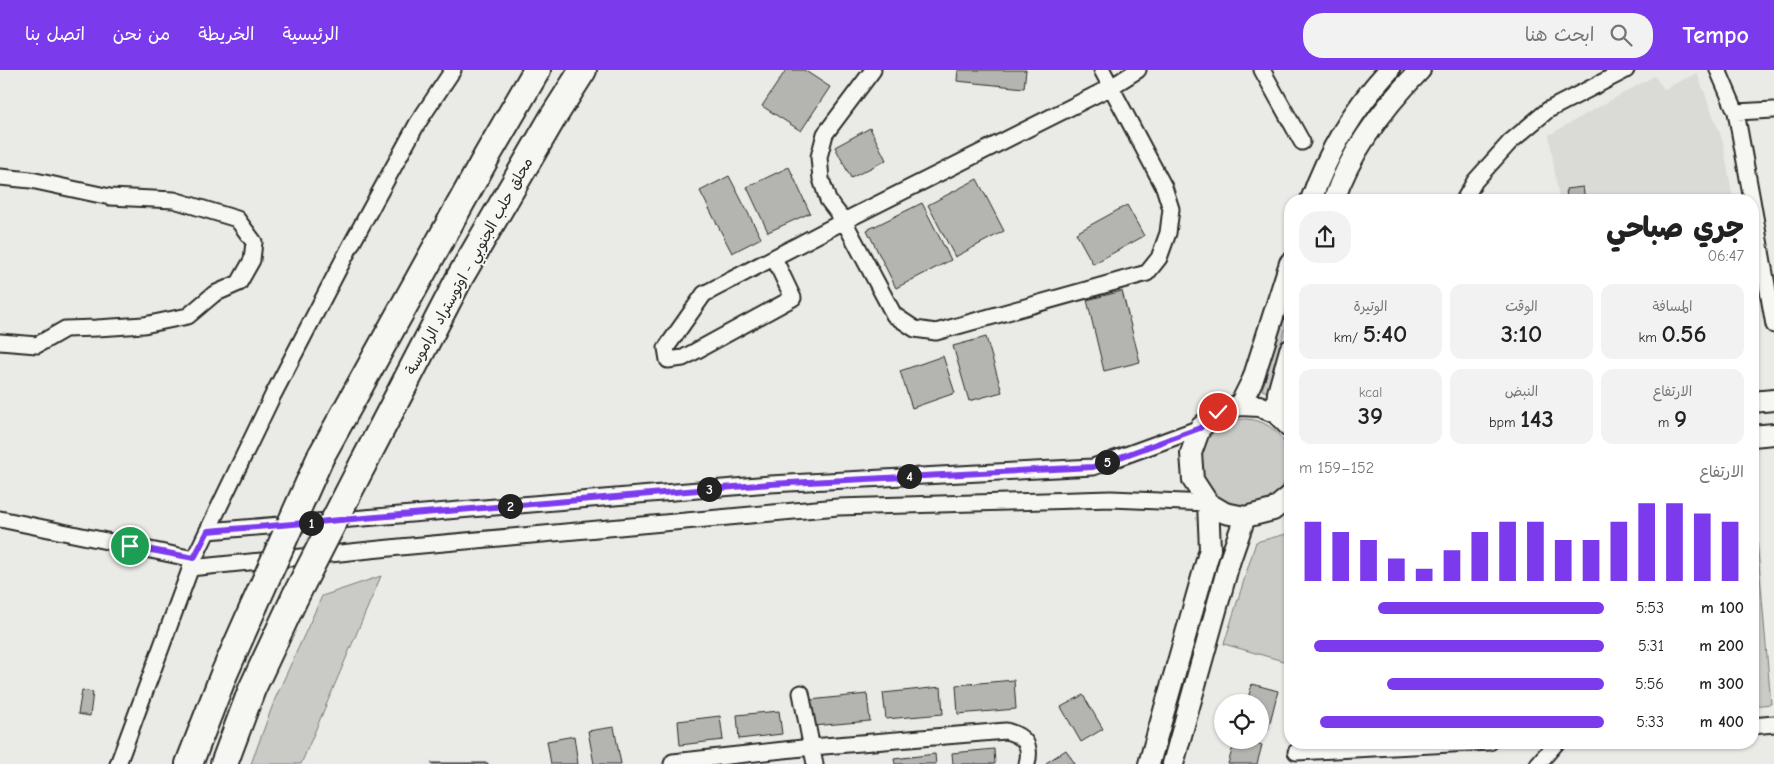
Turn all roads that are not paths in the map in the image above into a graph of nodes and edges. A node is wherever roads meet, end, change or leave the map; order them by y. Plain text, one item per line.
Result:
1 (453, 70) edge
2 (537, 70) edge
3 (583, 70) edge
4 (873, 70) edge
5 (1102, 70) edge
6 (1138, 70) edge
7 (1262, 70) edge
8 (1389, 70) edge
9 (1420, 70) edge
10 (1626, 70) edge
11 (1718, 70) edge
12 (1111, 87) junction
13 (1774, 110) edge
14 (1736, 112) junction
15 (1302, 142) dead end
16 (0, 177) edge
17 (1313, 194) edge
18 (1336, 194) edge
19 (1467, 194) edge
20 (1751, 194) edge
21 (844, 221) junction
22 (774, 258) junction
23 (1759, 274) edge
24 (1284, 282) edge
25 (1774, 325) edge
26 (0, 342) edge
27 (1284, 372) edge
28 (1774, 400) edge
29 (1759, 401) edge
30 (1240, 405) junction
31 (1284, 414) edge
32 (1284, 417) edge
33 (1200, 428) junction
34 (1774, 434) edge
35 (1759, 435) edge
36 (1208, 503) junction
37 (1281, 509) edge
38 (1245, 517) junction
39 (0, 519) edge
40 (208, 531) junction
41 (192, 563) junction
42 (801, 693) dead end
43 (1774, 724) edge
44 (1759, 725) edge
45 (812, 747) junction
46 (1366, 749) edge
47 (1551, 749) edge
48 (1295, 753) edge
49 (118, 764) edge
50 (189, 764) edge
51 (224, 764) edge
52 (672, 764) edge
53 (816, 764) edge
54 (1027, 764) edge
55 (1149, 764) edge
56 (1173, 764) edge
57 (1538, 764) edge

1 - 40 street
2 - 50 highway, bridge
3 - 51 highway, محلق حلب الجنوبي - اوتوستراد الراموسة, bridge
4 - 21 street
5 - 12 street
6 - 12 street
7 - 15 street
8 - 17 street
9 - 18 street
10 - 19 street
11 - 14 street
12 - 21 street
12 - 21 street
13 - 14 street
14 - 20 street
16 - 26 street
21 - 22 street
22 - 22 street
23 - 25 street
24 - 30 street
27 - 31 street
28 - 29 street
30 - 32 street
30 - 33 street
33 - 36 street
33 - 40 street
34 - 35 street
36 - 38 street
36 - 41 street
36 - 55 street
37 - 38 street
38 - 56 street
39 - 41 street
40 - 41 street
41 - 49 street
42 - 45 street
43 - 44 street
45 - 52 street
45 - 53 street
45 - 54 street
46 - 48 street
47 - 57 street

